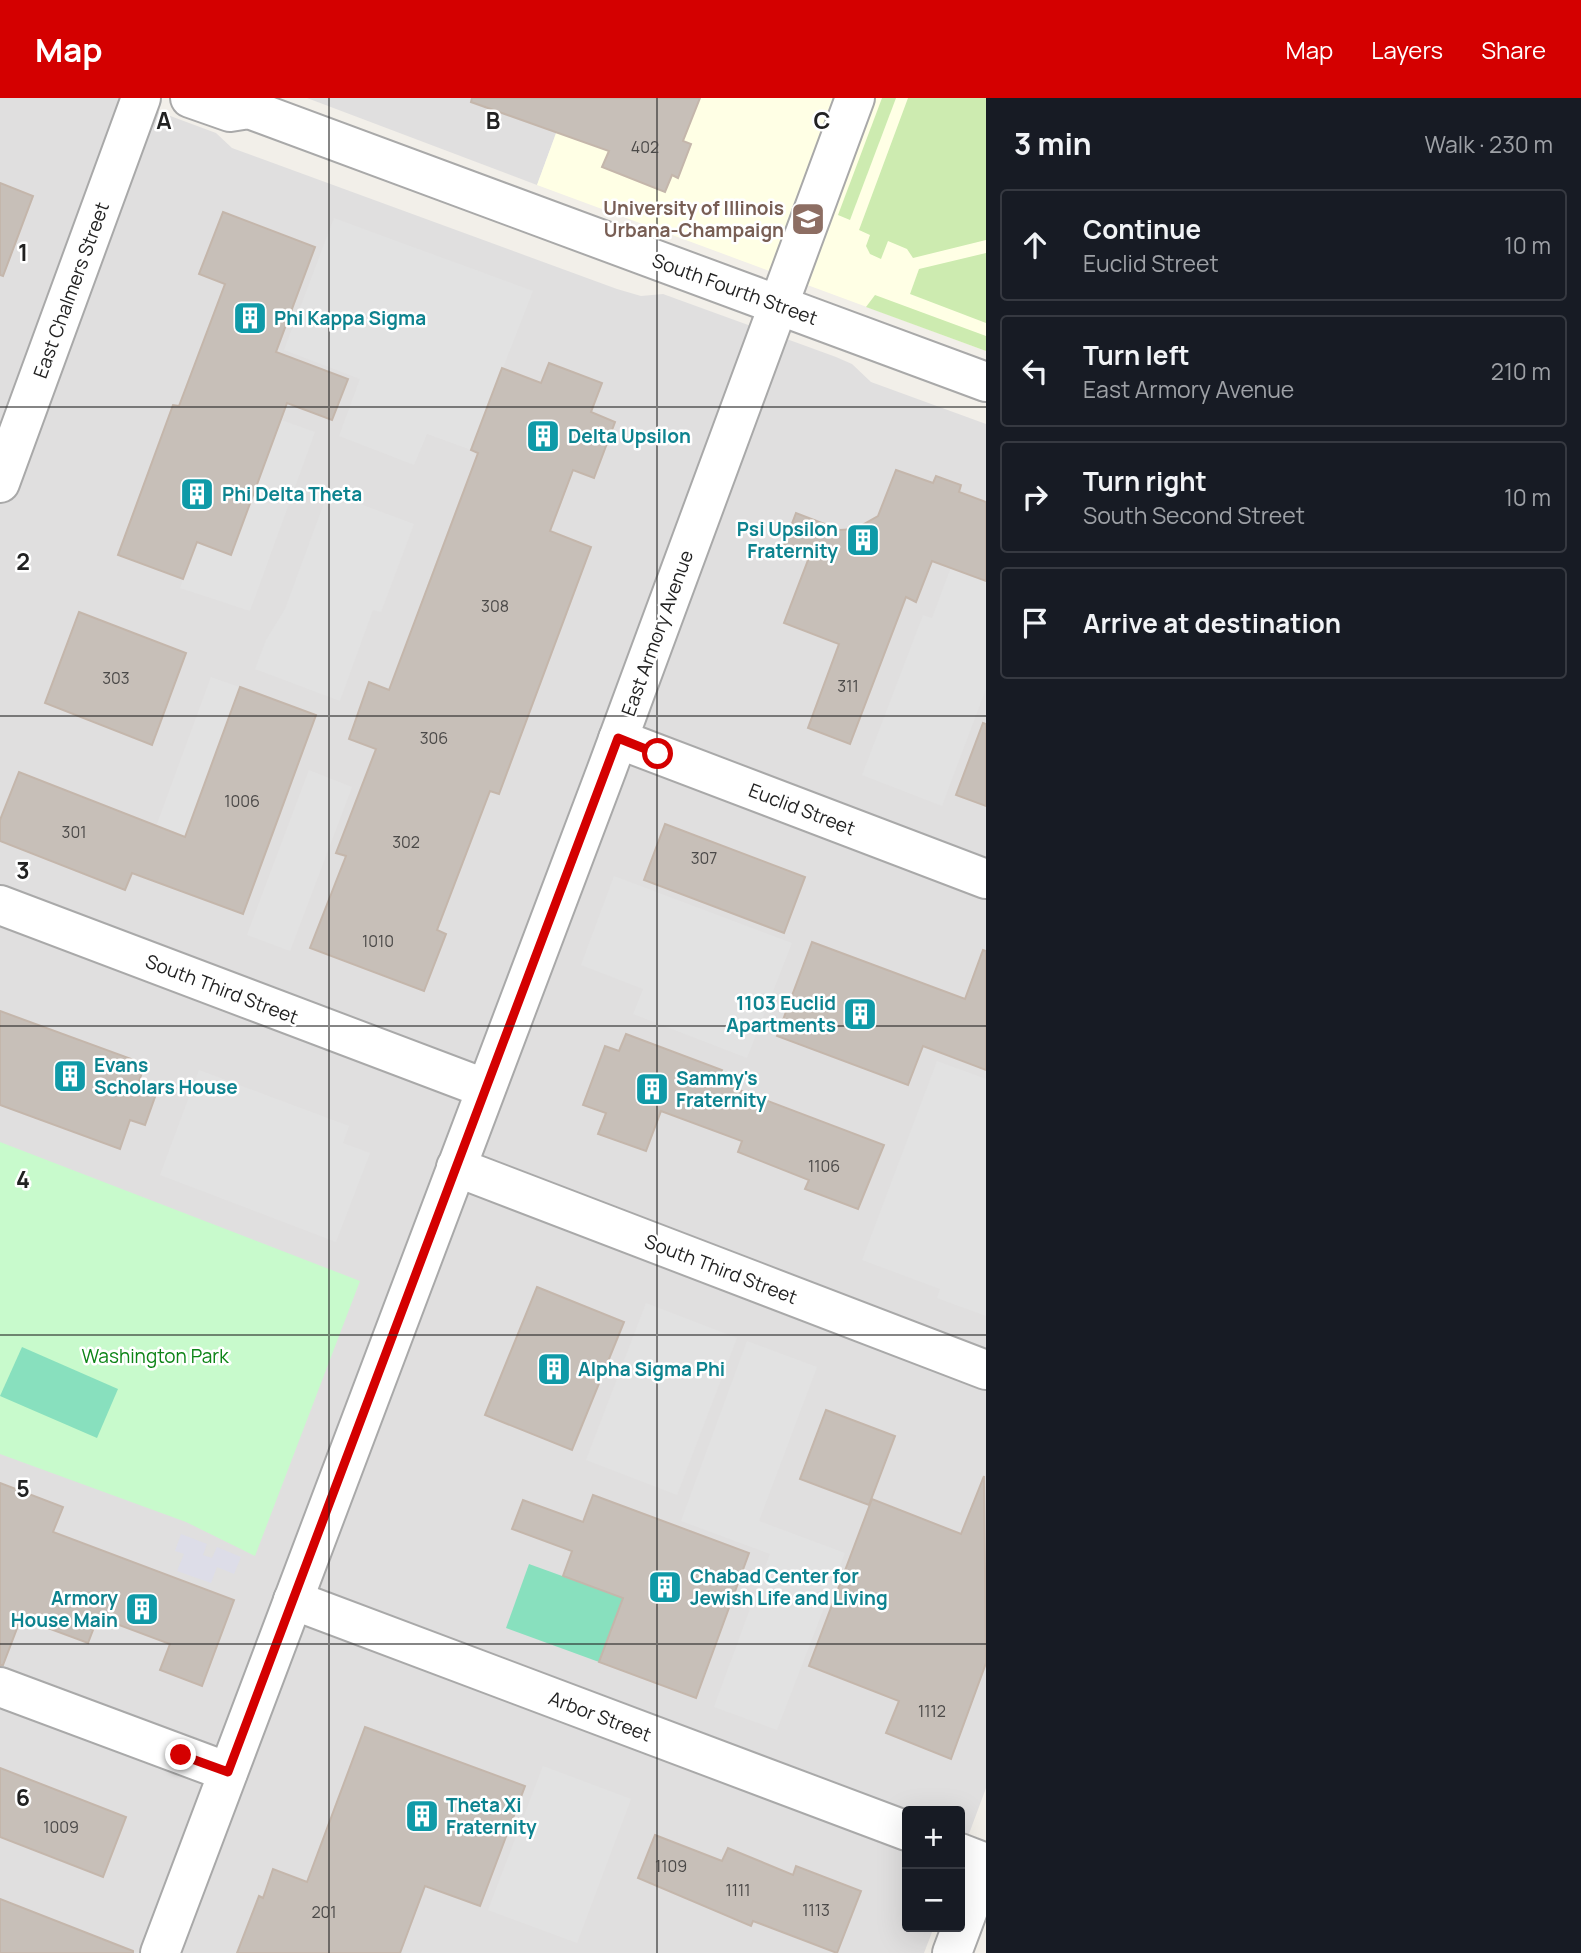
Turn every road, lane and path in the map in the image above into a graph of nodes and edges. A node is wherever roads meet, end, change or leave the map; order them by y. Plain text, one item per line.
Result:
1 (141, 98) edge
2 (190, 98) edge
3 (855, 98) edge
4 (245, 103) edge
5 (780, 305) junction
6 (986, 382) edge
7 (0, 483) edge
8 (618, 738) junction
9 (986, 879) edge
10 (0, 905) edge
11 (484, 1088) junction
12 (456, 1167) junction
13 (986, 1370) edge
14 (293, 1600) junction
15 (0, 1687) edge
16 (228, 1772) junction
17 (902, 1829) edge
18 (965, 1855) edge
19 (986, 1862) edge
20 (160, 1953) edge
21 (952, 1953) edge

1 - 7 street, East Chalmers Street
2 - 4 street, South Fourth Street
3 - 5 street, East Armory Avenue
4 - 5 street, South Fourth Street
5 - 6 street, South Fourth Street
5 - 8 street, East Armory Avenue
8 - 9 street, Euclid Street
8 - 11 street, East Armory Avenue
10 - 11 street, South Third Street
11 - 12 street, East Armory Avenue
12 - 13 street, South Third Street
12 - 14 street, East Armory Avenue
14 - 16 street, East Armory Avenue
14 - 17 street, Arbor Street
15 - 16 street
16 - 20 street, East Armory Avenue
18 - 19 street
19 - 21 street

